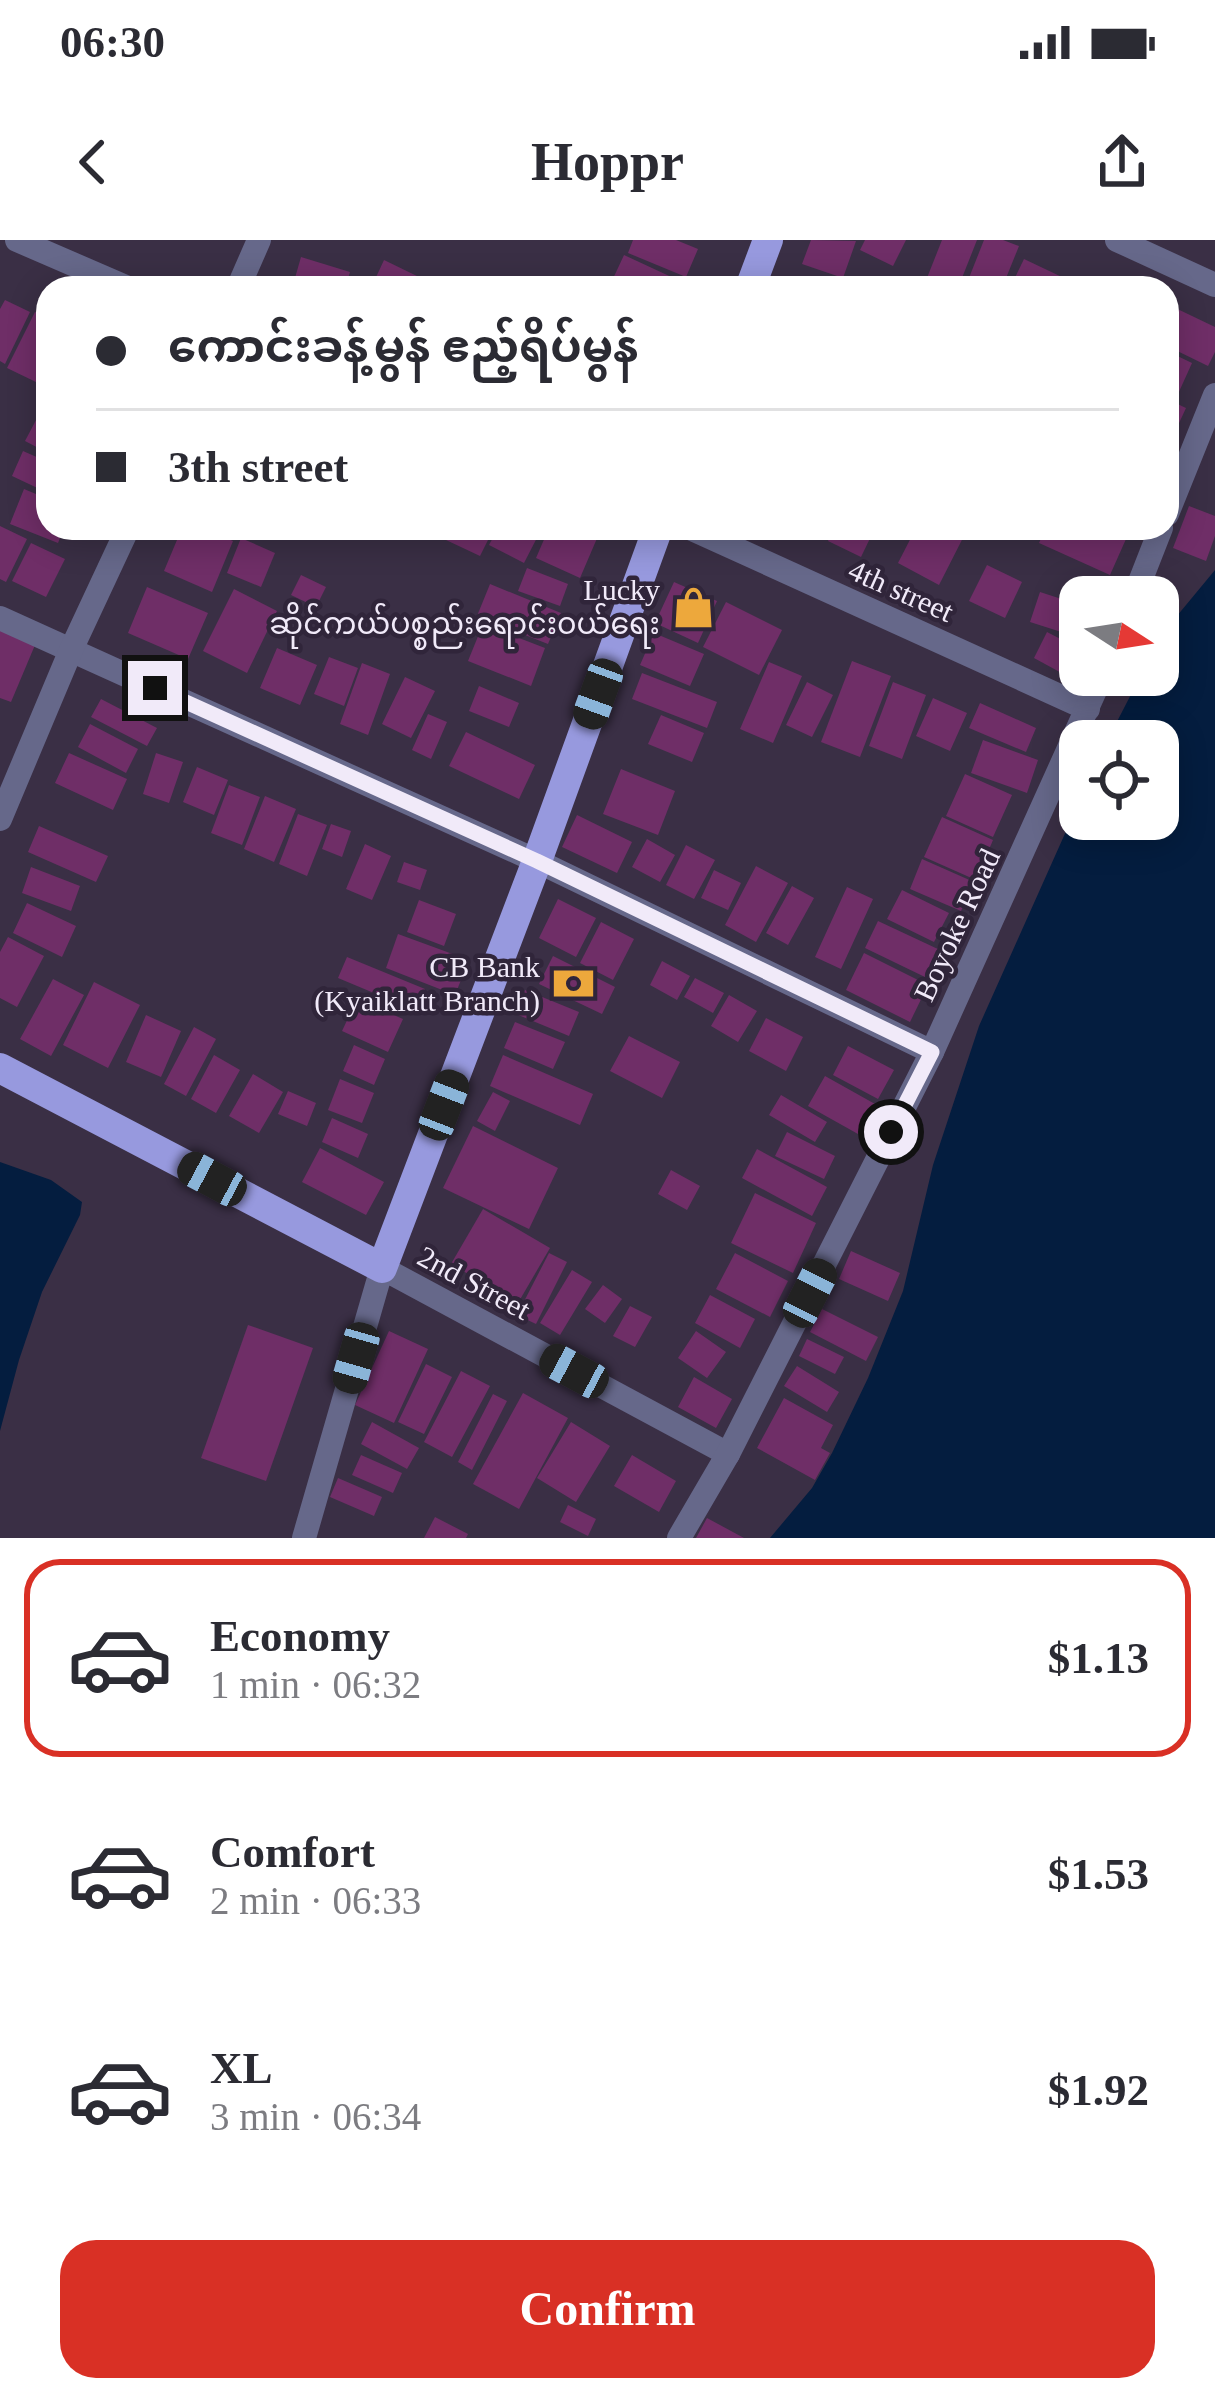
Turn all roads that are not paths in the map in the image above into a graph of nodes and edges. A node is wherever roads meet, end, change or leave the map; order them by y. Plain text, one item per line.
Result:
1 (17, 240) edge
2 (259, 240) edge
3 (768, 240) edge
4 (1117, 240) edge
5 (100, 276) edge
6 (243, 276) edge
7 (754, 276) edge
8 (1215, 286) edge
9 (1215, 395) edge
10 (1179, 484) edge
11 (122, 540) edge
12 (654, 540) edge
13 (716, 540) edge
14 (1156, 540) edge
15 (1142, 576) edge
16 (0, 618) edge
17 (71, 650) junction
18 (1093, 696) edge
19 (1088, 709) junction
20 (0, 819) edge
21 (537, 861) junction
22 (932, 1052) junction
23 (0, 1068) edge
24 (382, 1268) junction
25 (728, 1454) junction
26 (304, 1538) edge
27 (679, 1538) edge

1 - 5 street
2 - 6 street
3 - 7 main road
4 - 8 street
9 - 10 street
11 - 17 street
12 - 21 main road
13 - 19 street, 4th street
14 - 15 street
16 - 17 street
17 - 20 street
17 - 21 street
18 - 19 street, Boyoke Road
19 - 22 street, Boyoke Road
21 - 22 street
21 - 24 main road
22 - 25 street, Boyoke Road
23 - 24 main road
24 - 25 street, 2nd Street
24 - 26 street
25 - 27 street, Boyoke Road

